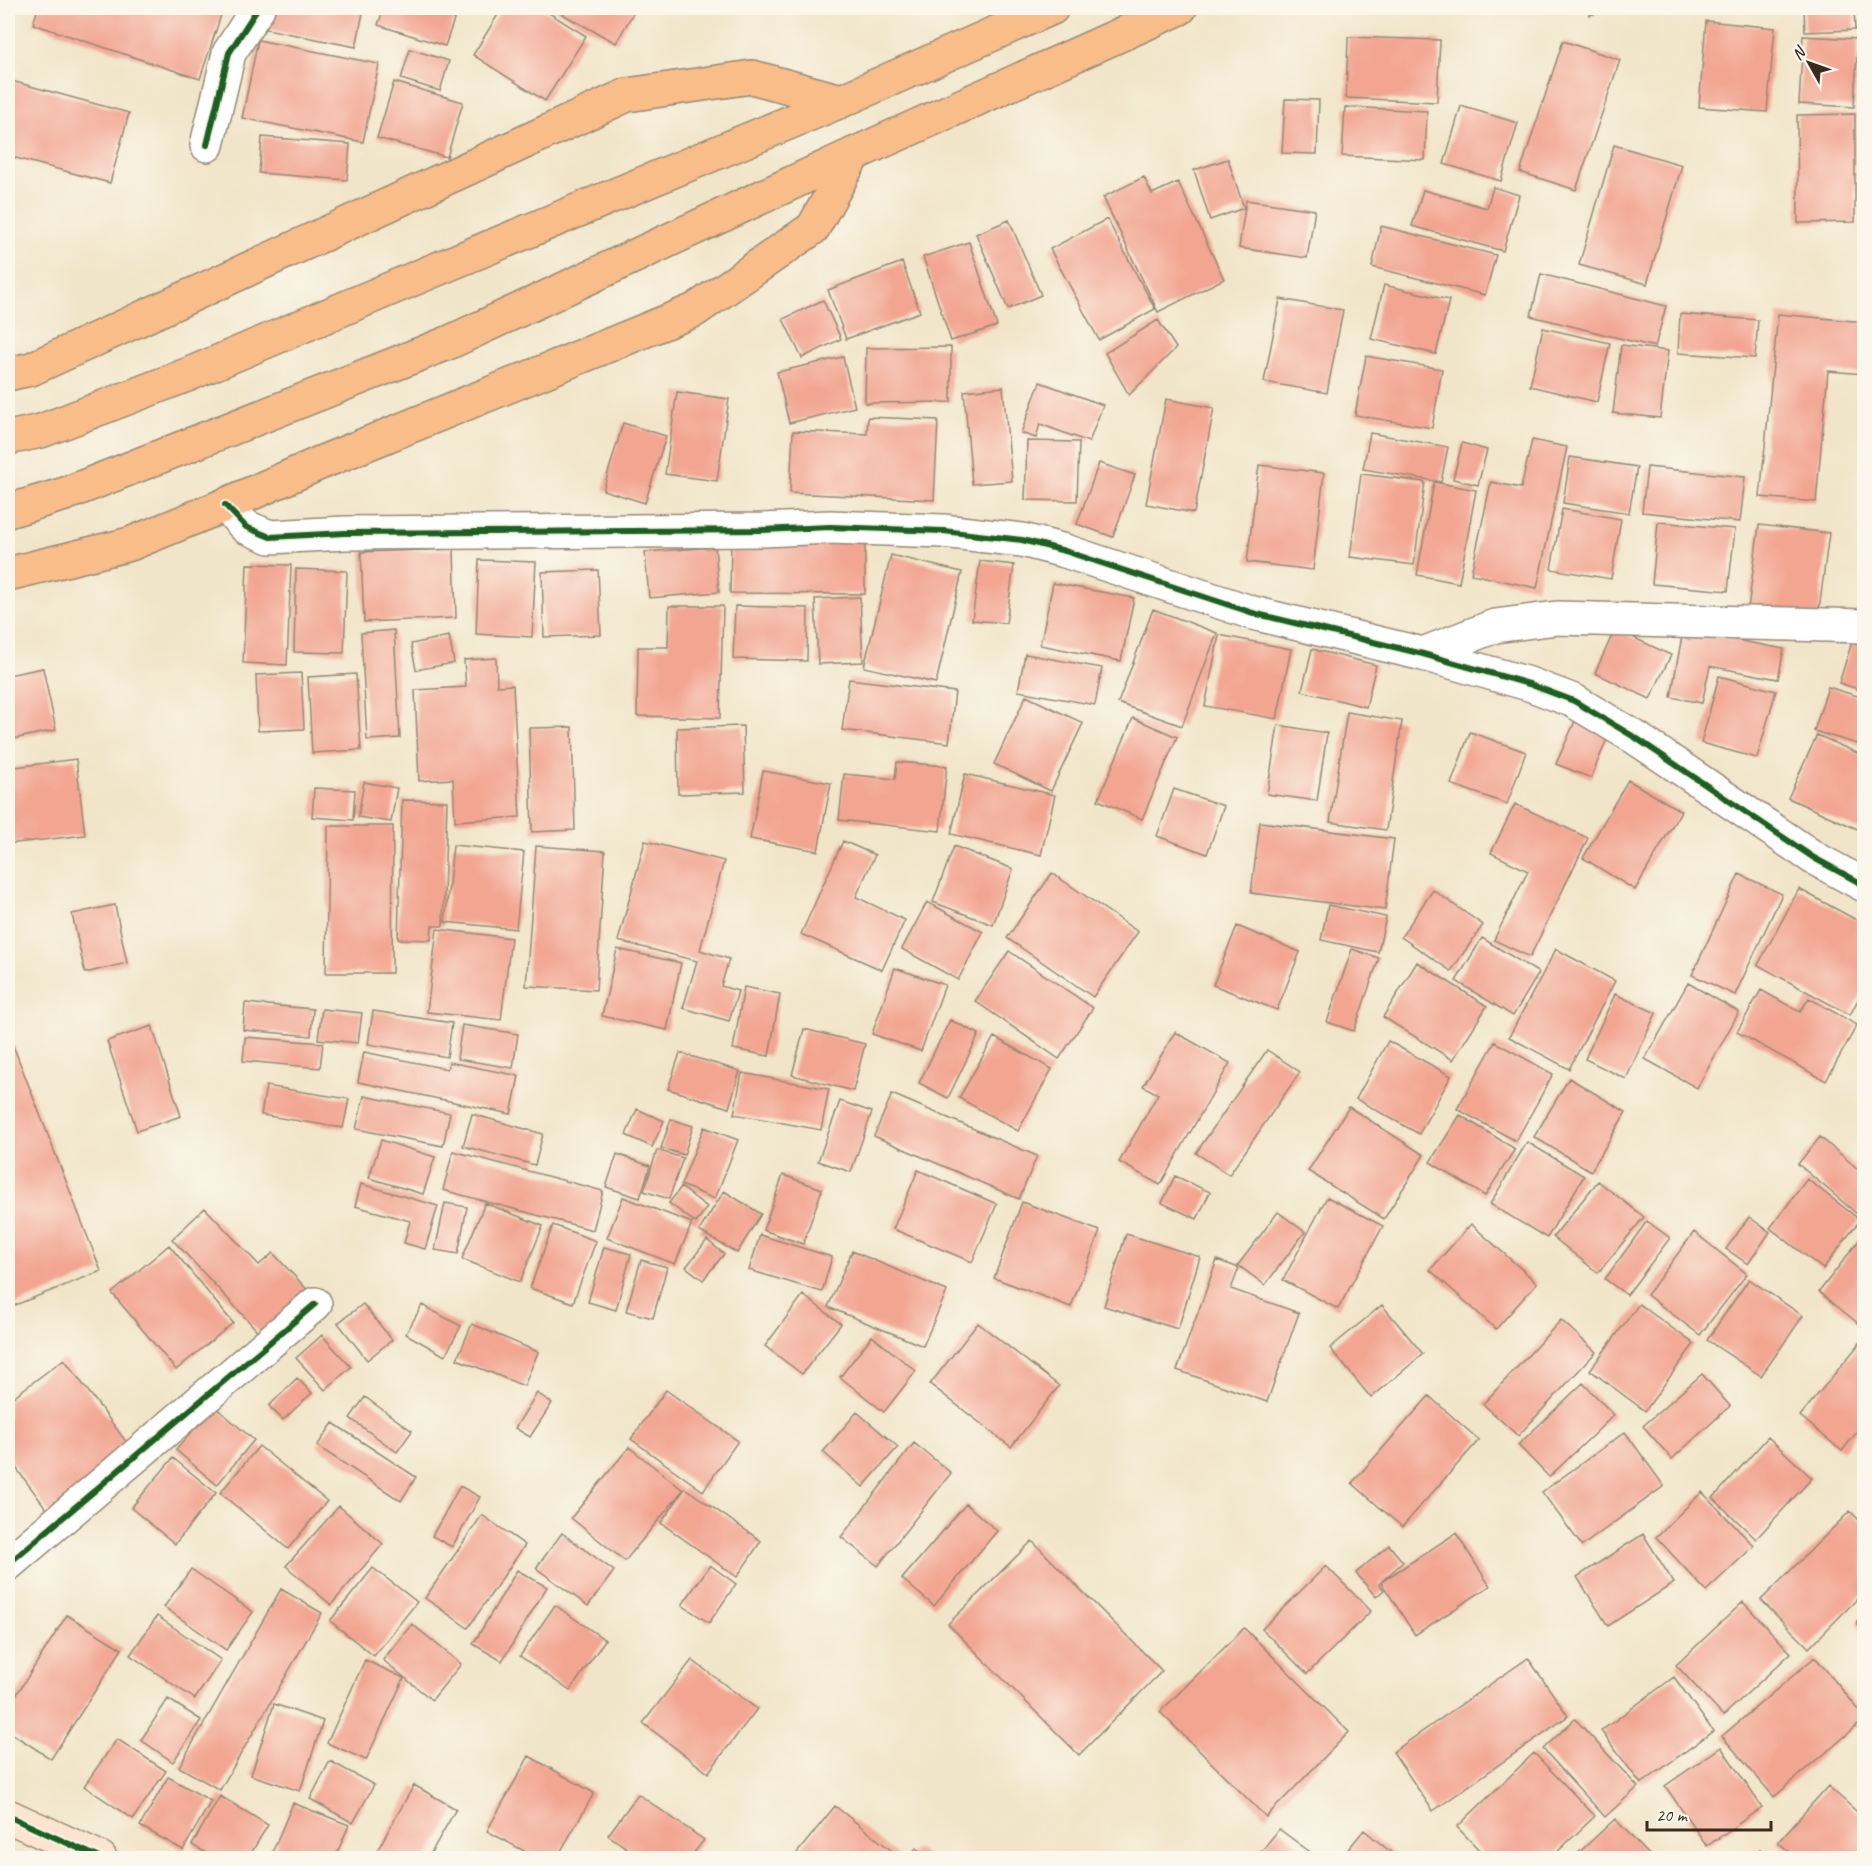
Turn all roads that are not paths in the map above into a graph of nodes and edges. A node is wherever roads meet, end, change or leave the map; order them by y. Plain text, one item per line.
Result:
1 (258, 8) edge
2 (1052, 8) edge
3 (1180, 8) edge
4 (841, 101) junction
5 (207, 145) dead end
6 (854, 154) junction
7 (8, 374) edge
8 (8, 438) edge
9 (225, 505) junction
10 (8, 510) edge
11 (8, 574) edge
12 (1864, 626) edge
13 (1423, 654) junction
14 (1864, 885) edge
15 (315, 1304) dead end
16 (8, 1564) edge
17 (8, 1816) edge
18 (100, 1858) edge

1 - 5 street
2 - 4 main road
3 - 6 main road
4 - 7 main road
4 - 8 main road
6 - 9 main road
6 - 10 main road
9 - 11 main road
9 - 13 street
12 - 13 street
13 - 14 street
15 - 16 street
17 - 18 street

